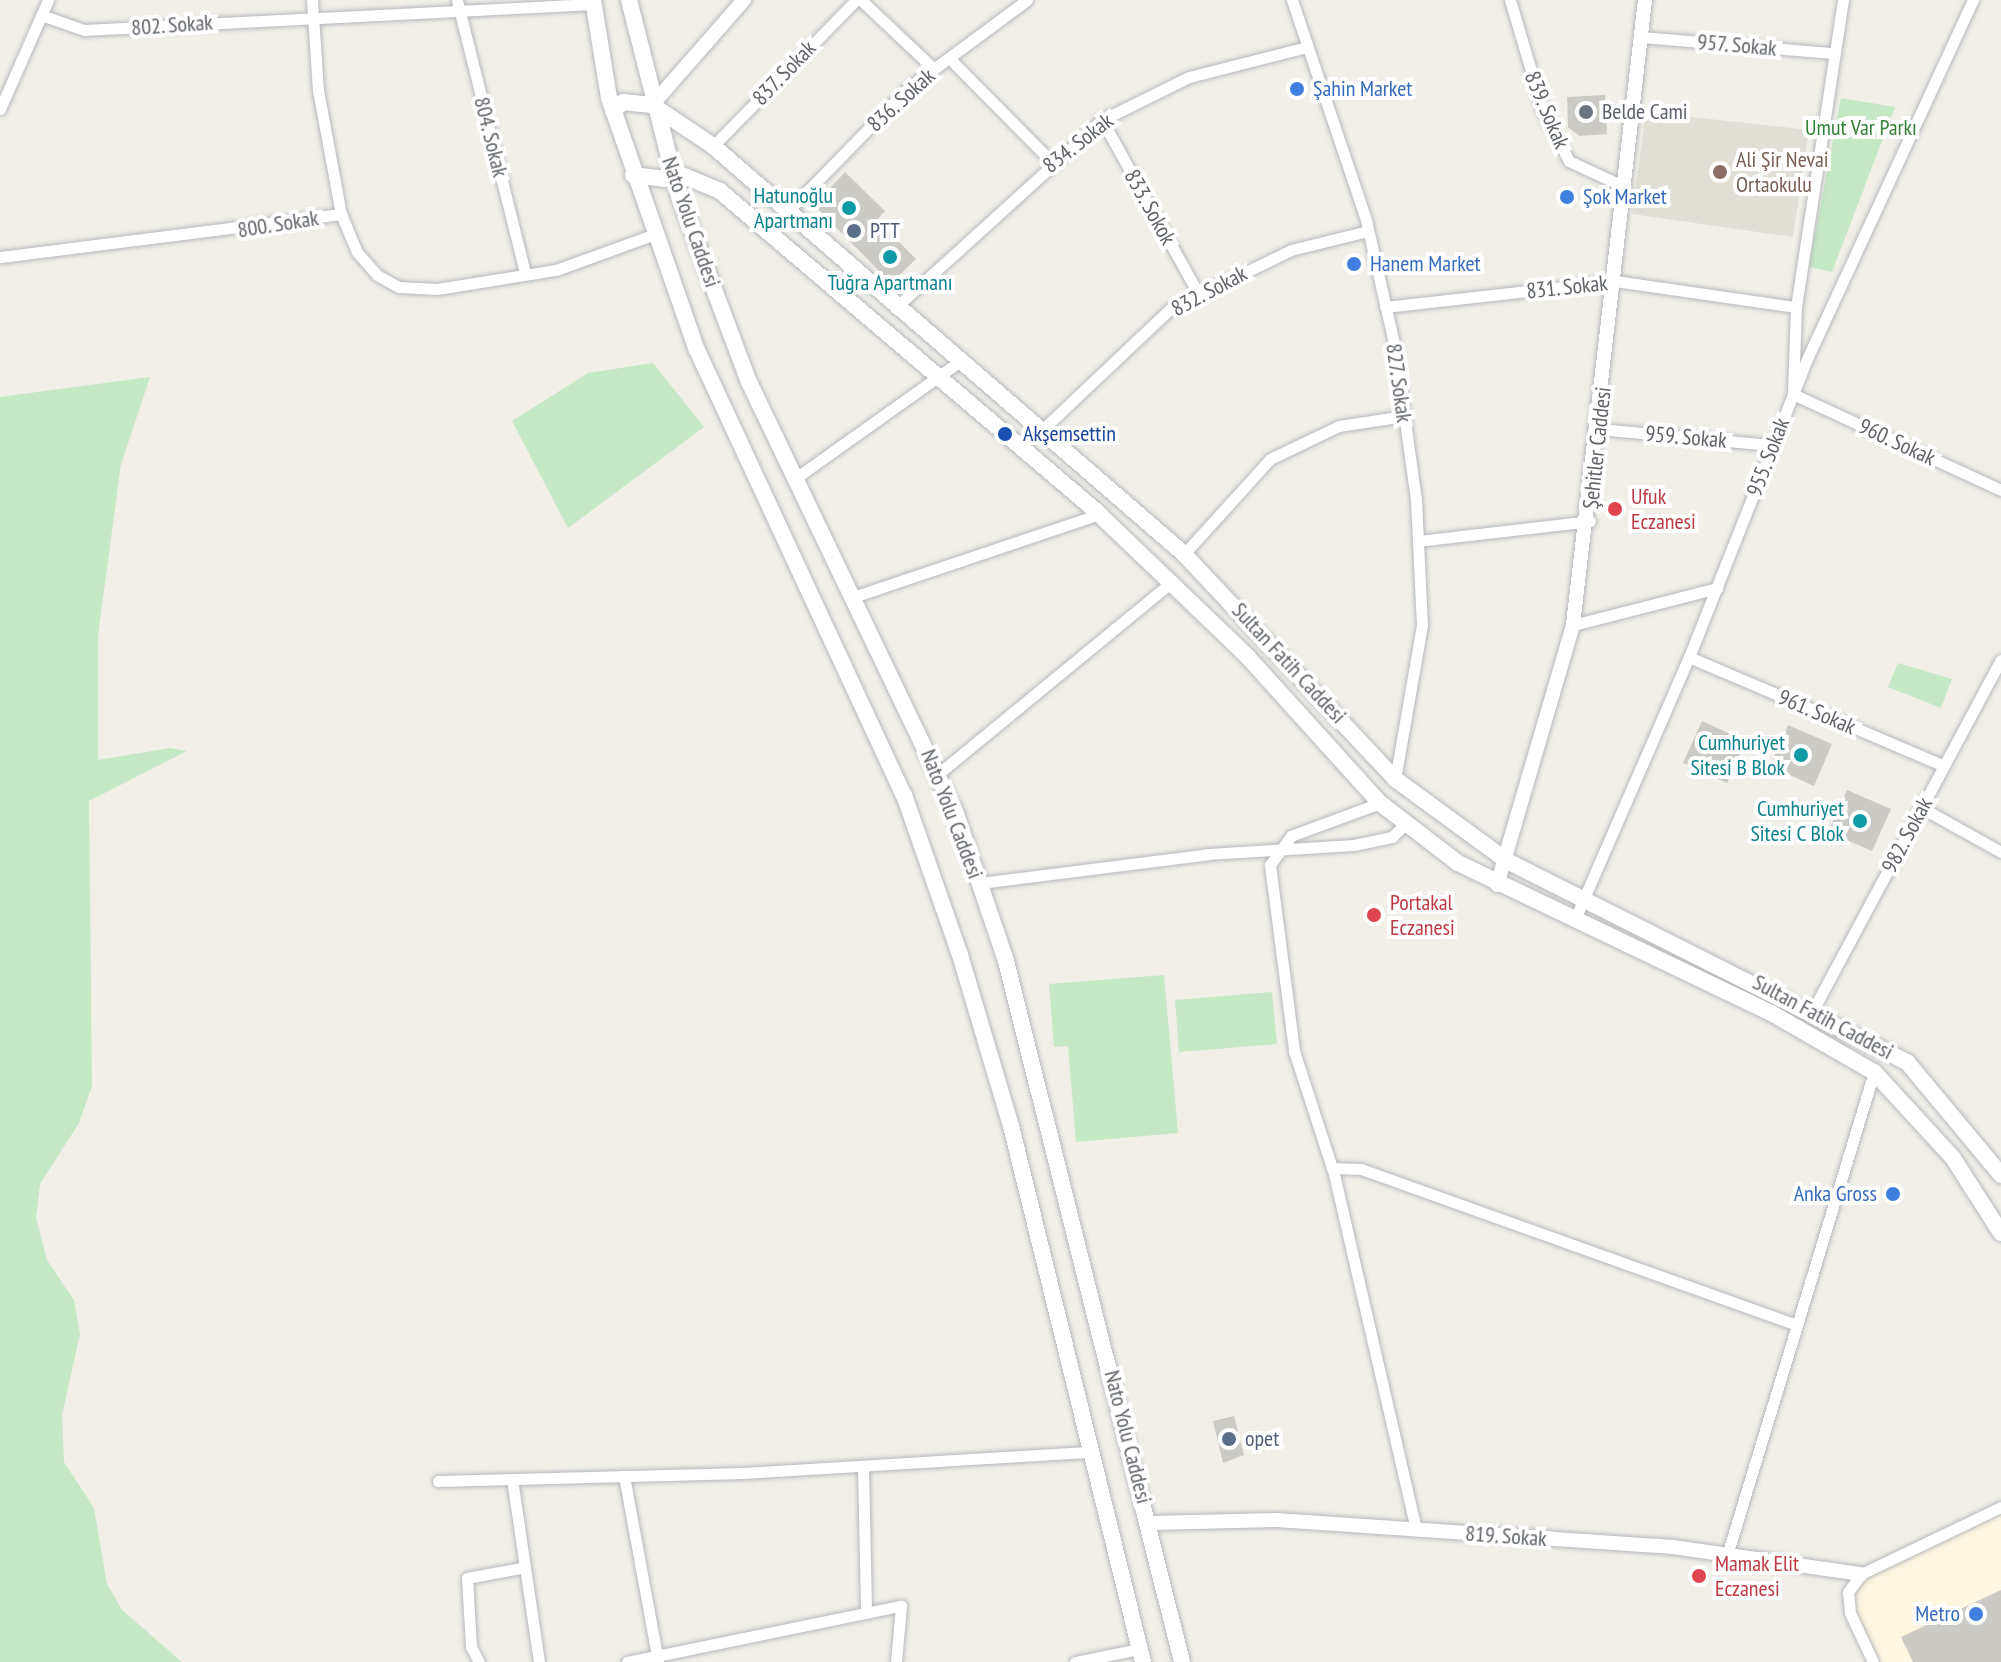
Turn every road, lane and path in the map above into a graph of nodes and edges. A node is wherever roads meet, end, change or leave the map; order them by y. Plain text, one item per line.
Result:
1 (48, 0) edge
2 (312, 0) edge
3 (629, 0) edge
4 (744, 0) edge
5 (858, 0) edge
6 (1027, 0) edge
7 (1292, 0) edge
8 (1510, 0) edge
9 (1645, 0) edge
10 (1843, 0) edge
11 (1973, 0) edge
12 (594, 2) edge
13 (458, 4) edge
14 (313, 14) junction
15 (41, 15) junction
16 (1641, 37) junction
17 (1303, 48) junction
18 (1833, 53) junction
19 (949, 58) junction
20 (934, 69) junction
21 (652, 105) junction
22 (0, 109) edge
23 (613, 111) junction
24 (1102, 120) junction
25 (713, 146) junction
26 (1051, 161) junction
27 (672, 171) junction
28 (633, 175) junction
29 (1625, 187) junction
30 (786, 213) junction
31 (341, 214) junction
32 (1368, 231) junction
33 (655, 234) junction
34 (0, 257) edge
35 (525, 273) junction
36 (1615, 281) junction
37 (1199, 295) junction
38 (1385, 307) junction
39 (1796, 307) junction
40 (894, 309) junction
41 (959, 362) junction
42 (937, 378) junction
43 (1793, 394) junction
44 (1404, 416) junction
45 (1599, 429) junction
46 (1042, 430) junction
47 (1773, 445) junction
48 (797, 477) junction
49 (2001, 490) edge
50 (1099, 514) junction
51 (1590, 521) junction
52 (1418, 541) junction
53 (1184, 554) junction
54 (1173, 581) junction
55 (1717, 588) junction
56 (856, 596) junction
57 (1573, 625) junction
58 (1689, 657) junction
59 (2001, 660) edge
60 (1944, 766) junction
61 (938, 774) junction
62 (1395, 779) junction
63 (1380, 803) junction
64 (1922, 808) junction
65 (1406, 823) junction
66 (1278, 850) junction
67 (2001, 852) edge
68 (1507, 861) junction
69 (980, 883) junction
70 (1497, 885) junction
71 (1585, 898) junction
72 (1575, 919) junction
73 (1813, 1010) junction
74 (1874, 1072) junction
75 (1332, 1168) junction
76 (2001, 1175) edge
77 (2001, 1233) edge
78 (1794, 1324) junction
79 (1091, 1452) junction
80 (863, 1466) junction
81 (624, 1476) junction
82 (512, 1479) junction
83 (438, 1481) dead end
84 (2001, 1507) edge
85 (1150, 1523) junction
86 (1416, 1530) junction
87 (1728, 1552) junction
88 (525, 1567) junction
89 (1861, 1574) junction
90 (866, 1613) junction
91 (1141, 1655) edge
92 (658, 1659) edge
93 (479, 1662) edge
94 (539, 1662) edge
95 (627, 1662) edge
96 (896, 1662) edge
97 (1075, 1662) edge
98 (1182, 1662) edge
99 (1873, 1662) edge

1 - 15 street
2 - 14 street, 800. Sokak
3 - 21 main road, Nato Yolu Caddesi
4 - 21 street
5 - 20 street
5 - 25 street, 837. Sokak
6 - 19 street, 836. Sokak
7 - 17 street, 827. Sokak
8 - 29 street, 839. Sokak
9 - 16 street, Şehitler Caddesi
10 - 18 street
11 - 43 street, 955. Sokak
12 - 13 street, 802. Sokak
12 - 23 main road, Nato Yolu Caddesi
13 - 14 street, 802. Sokak
13 - 35 street, 804. Sokak
14 - 15 street, 802. Sokak
14 - 31 street, 800. Sokak
15 - 22 street
16 - 18 street, 957. Sokak
16 - 29 street, Şehitler Caddesi
17 - 24 street, 834. Sokak
17 - 32 street, 827. Sokak
18 - 39 street
19 - 20 street, 836. Sokak
19 - 26 street
20 - 30 street, 836. Sokak
21 - 23 main road
21 - 25 main road, Sultan Fatih Caddesi
21 - 27 main road, Nato Yolu Caddesi
23 - 28 main road, Nato Yolu Caddesi
24 - 26 street, 834. Sokak
24 - 37 street, 833. Sokok
25 - 30 main road, Sultan Fatih Caddesi
26 - 40 street, 834. Sokak
27 - 28 main road, Sultan Fatih Caddesi
27 - 42 main road, Sultan Fatih Caddesi
27 - 48 main road, Nato Yolu Caddesi
28 - 33 main road, Nato Yolu Caddesi
29 - 36 street, Şehitler Caddesi
30 - 40 main road, Sultan Fatih Caddesi
31 - 34 street, 800. Sokak
31 - 35 street
32 - 37 street, 832. Sokak
32 - 38 street, 827. Sokak
33 - 35 street
33 - 79 main road, Nato Yolu Caddesi
36 - 38 street, 831. Sokak
36 - 39 street, 831. Sokak
36 - 45 street, Şehitler Caddesi
37 - 46 street, 832. Sokak
38 - 44 street, 827. Sokak
39 - 43 street
40 - 41 main road, Sultan Fatih Caddesi
41 - 42 street
41 - 46 main road, Sultan Fatih Caddesi
42 - 48 street
42 - 50 main road, Sultan Fatih Caddesi
43 - 47 street, 955. Sokak
43 - 49 street, 960. Sokak
44 - 52 street, 827. Sokak
44 - 53 street
45 - 47 street, 959. Sokak
45 - 51 street, Şehitler Caddesi
46 - 53 main road, Sultan Fatih Caddesi
47 - 55 street, 955. Sokak
48 - 56 main road, Nato Yolu Caddesi
50 - 54 main road, Sultan Fatih Caddesi
50 - 56 street
51 - 52 street
51 - 57 street, Şehitler Caddesi
52 - 62 street, 827. Sokak
53 - 62 main road, Sultan Fatih Caddesi
54 - 61 street
54 - 63 main road, Sultan Fatih Caddesi
55 - 57 street
55 - 58 street, 955. Sokak
56 - 61 main road, Nato Yolu Caddesi
57 - 68 street, Şehitler Caddesi
58 - 60 street, 961. Sokak
58 - 71 street, 955. Sokak
59 - 60 street, 982. Sokak
60 - 64 street, 982. Sokak
61 - 69 main road, Nato Yolu Caddesi
62 - 68 main road, Sultan Fatih Caddesi
63 - 65 main road, Sultan Fatih Caddesi
63 - 66 street
64 - 67 street
64 - 73 street, 982. Sokak
65 - 66 street
65 - 70 main road, Sultan Fatih Caddesi
66 - 69 street
66 - 75 street
68 - 70 street, Şehitler Caddesi
68 - 71 main road, Sultan Fatih Caddesi
69 - 85 main road, Nato Yolu Caddesi
70 - 72 main road, Sultan Fatih Caddesi
71 - 72 street, 955. Sokak
71 - 73 main road, Sultan Fatih Caddesi
72 - 74 main road, Sultan Fatih Caddesi
73 - 76 main road, Sultan Fatih Caddesi
74 - 77 main road, Sultan Fatih Caddesi
74 - 78 street
75 - 78 street
75 - 86 street
78 - 87 street
79 - 80 street
79 - 91 main road, Nato Yolu Caddesi
80 - 81 street
80 - 90 street
81 - 82 street
81 - 92 street
82 - 83 street
82 - 88 street
84 - 89 street
85 - 86 street, 819. Sokak
85 - 98 main road, Nato Yolu Caddesi
86 - 87 street, 819. Sokak
87 - 89 street, 819. Sokak
88 - 93 street
88 - 94 street
89 - 99 street
90 - 92 street
90 - 96 street
91 - 97 street
92 - 95 street

